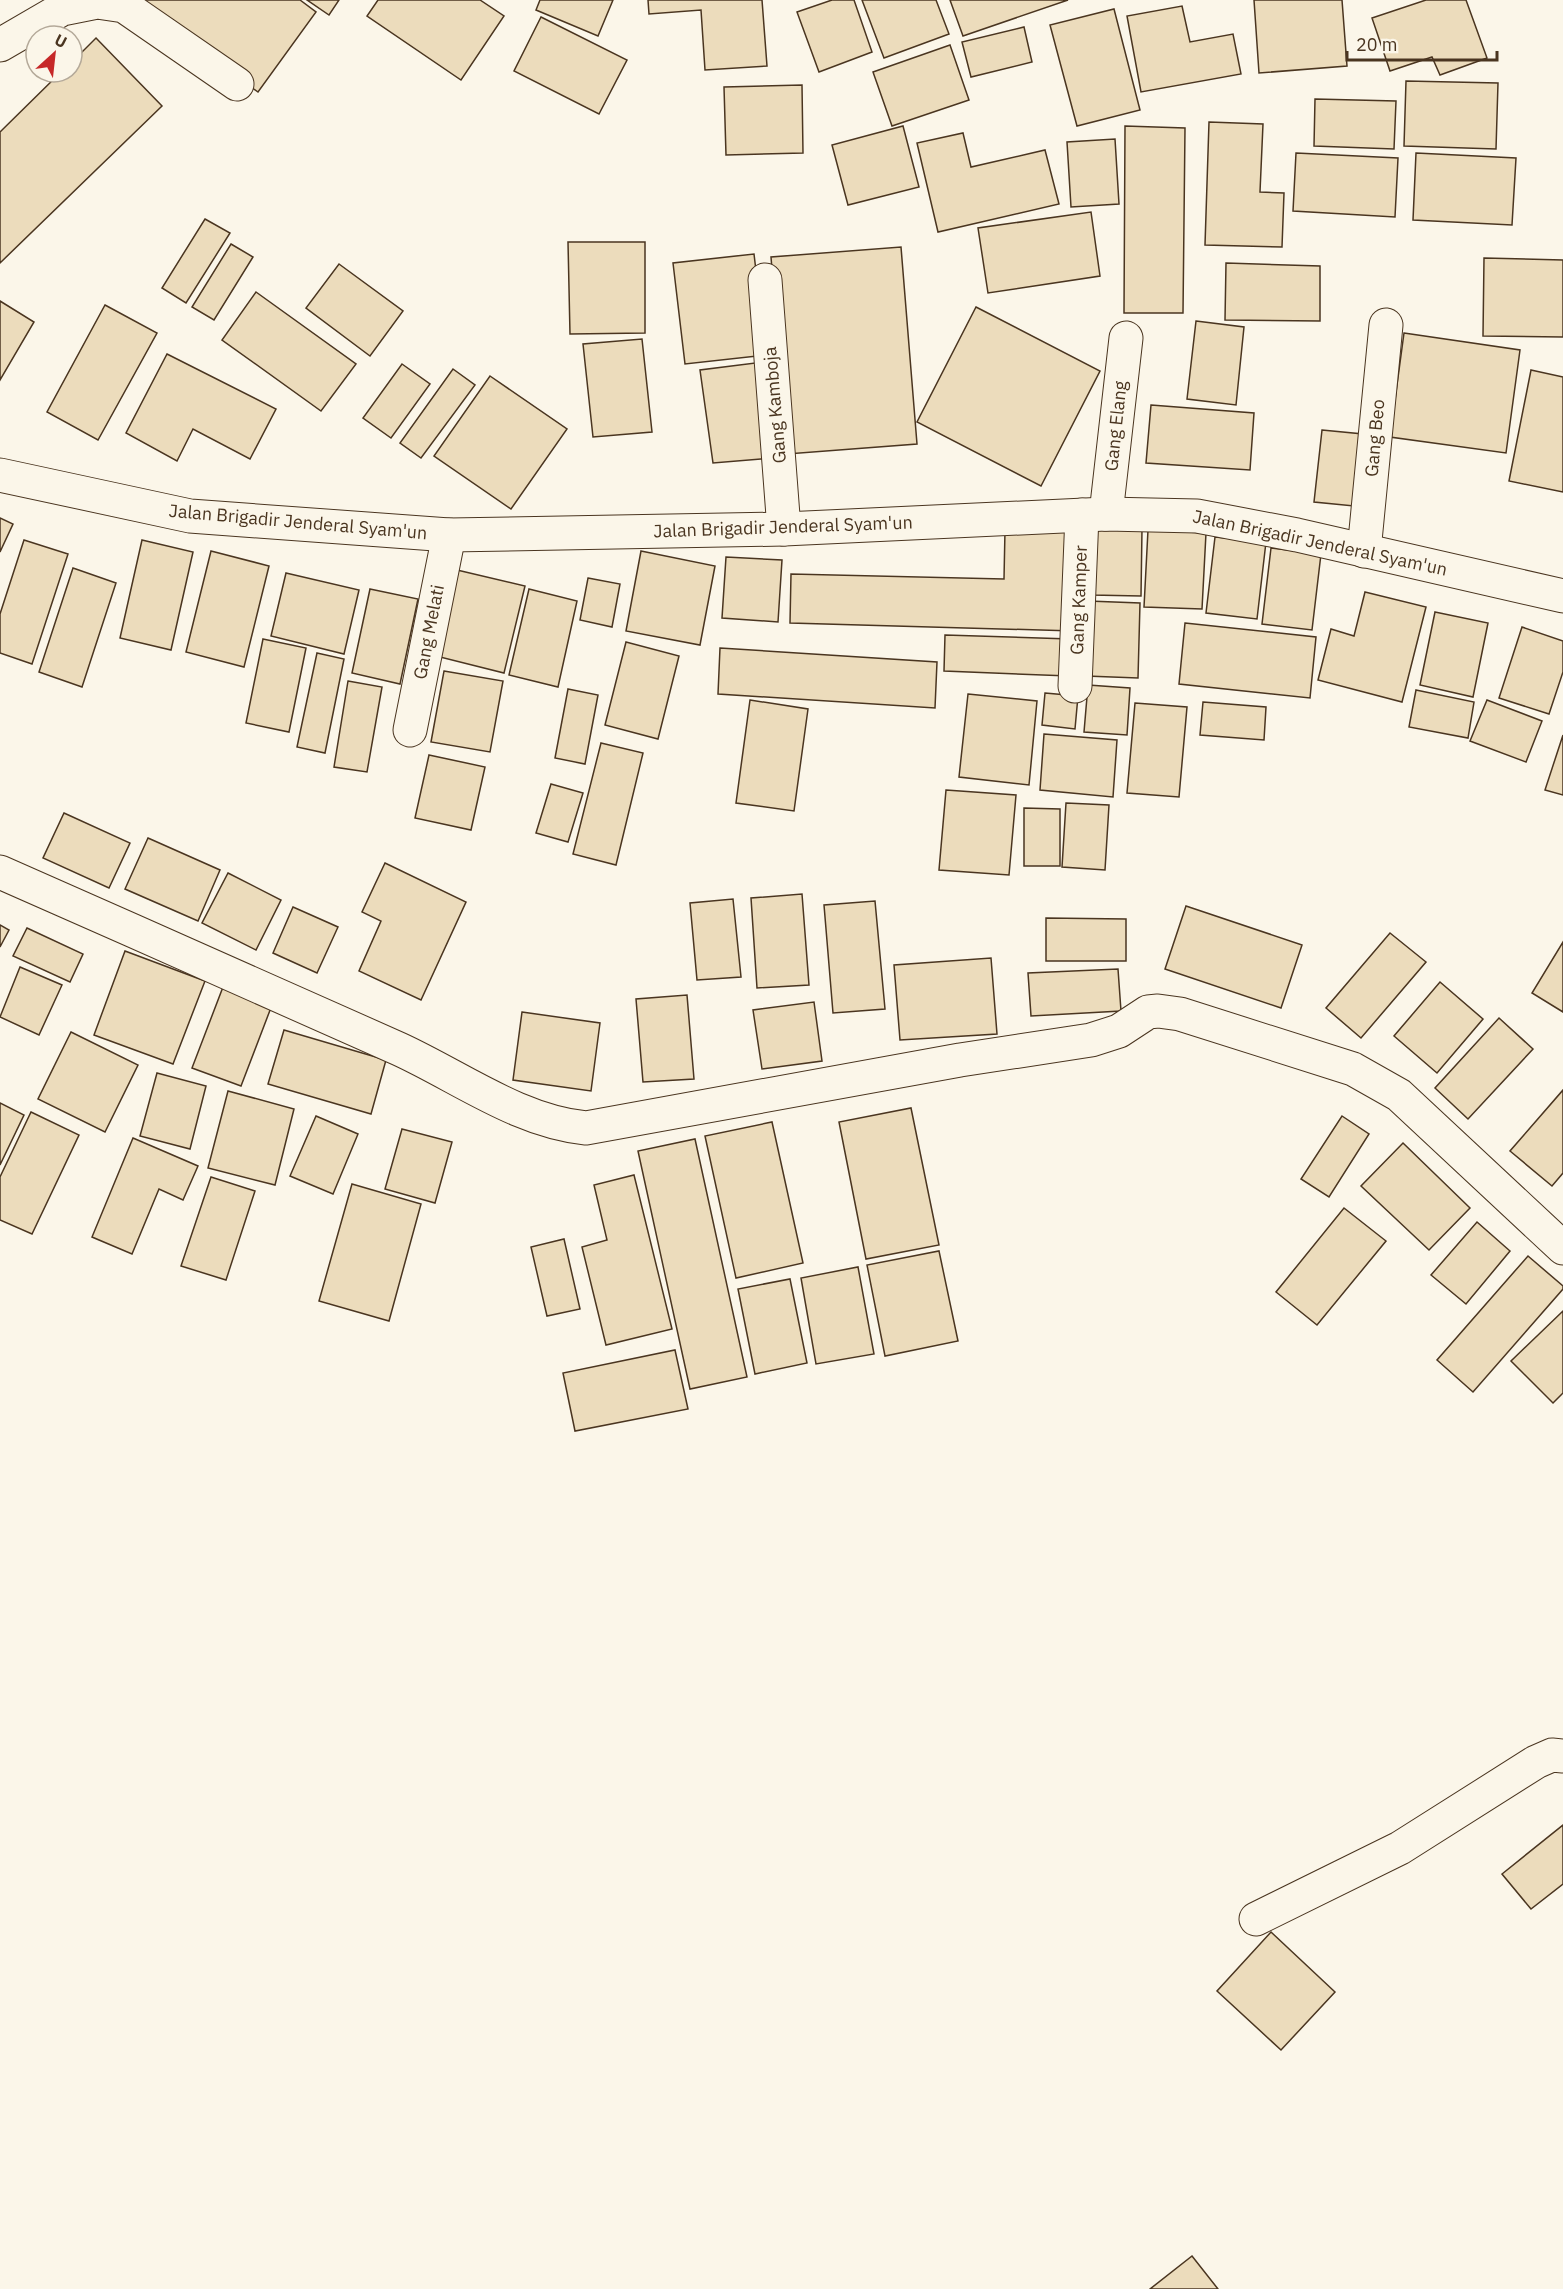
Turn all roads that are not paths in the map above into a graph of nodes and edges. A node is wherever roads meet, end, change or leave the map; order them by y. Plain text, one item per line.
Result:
1 (0, 45) edge
2 (237, 84) dead end
3 (765, 280) dead end
4 (1386, 325) dead end
5 (1126, 338) dead end
6 (0, 475) edge
7 (1094, 514) junction
8 (784, 529) junction
9 (449, 535) junction
10 (1364, 550) junction
11 (1563, 596) edge
12 (1075, 686) dead end
13 (410, 730) dead end
14 (0, 872) edge
15 (1563, 1248) edge
16 (1563, 1756) edge
17 (1256, 1919) dead end

1 - 2 street
3 - 8 street, Gang Kamboja
4 - 10 street, Gang Beo
5 - 7 street, Gang Elang
6 - 9 street, Jalan Brigadir Jenderal Syam'un
7 - 8 street, Jalan Brigadir Jenderal Syam'un
7 - 10 street, Jalan Brigadir Jenderal Syam'un
7 - 12 street, Gang Kamper
8 - 9 street, Jalan Brigadir Jenderal Syam'un
9 - 13 street, Gang Melati
10 - 11 street, Jalan Brigadir Jenderal Syam'un
14 - 15 street
16 - 17 street

